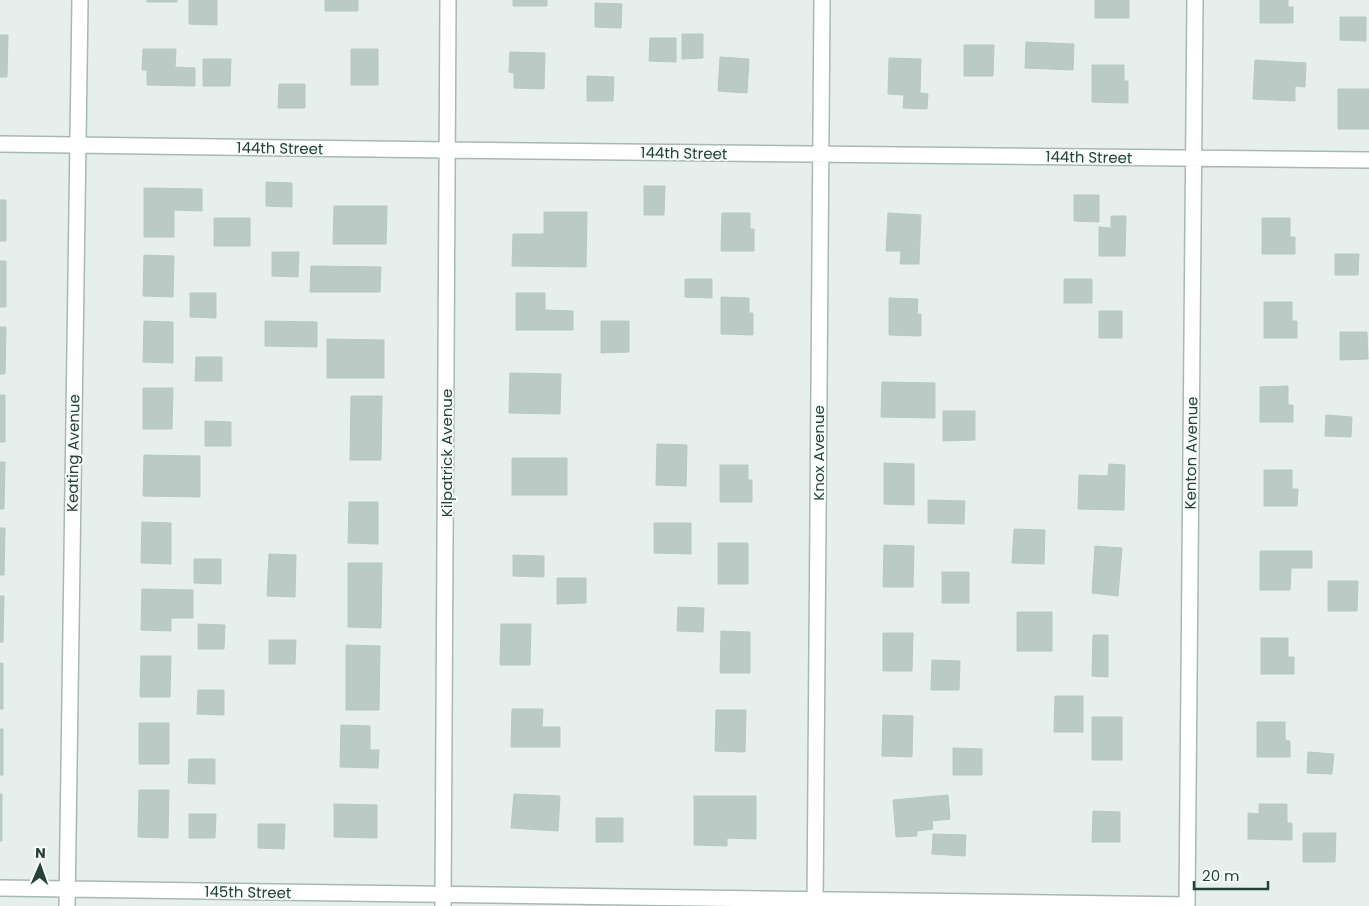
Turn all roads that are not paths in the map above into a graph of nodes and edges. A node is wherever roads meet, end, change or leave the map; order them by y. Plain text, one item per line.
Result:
1 (80, 0) edge
2 (448, 0) edge
3 (822, 0) edge
4 (1195, 0) edge
5 (0, 144) edge
6 (78, 145) junction
7 (448, 150) junction
8 (820, 154) junction
9 (1194, 158) junction
10 (1369, 160) edge
11 (0, 888) edge
12 (67, 890) junction
13 (443, 900) edge
14 (815, 903) edge
15 (67, 906) edge
16 (1187, 906) edge

1 - 6 street, Keating Avenue
2 - 7 street, Kilpatrick Avenue
3 - 8 street, Knox Avenue
4 - 9 street, Kenton Avenue
5 - 6 street, 144th Street
6 - 7 street, 144th Street
6 - 12 street, Keating Avenue
7 - 8 street, 144th Street
7 - 13 street, Kilpatrick Avenue
8 - 9 street, 144th Street
8 - 14 street, Knox Avenue
9 - 10 street, 144th Street
9 - 16 street, Kenton Avenue
11 - 12 street, 145th Street
12 - 13 street, 145th Street
12 - 15 street, Keating Avenue
13 - 14 street, 145th Street
14 - 16 street, 145th Street

